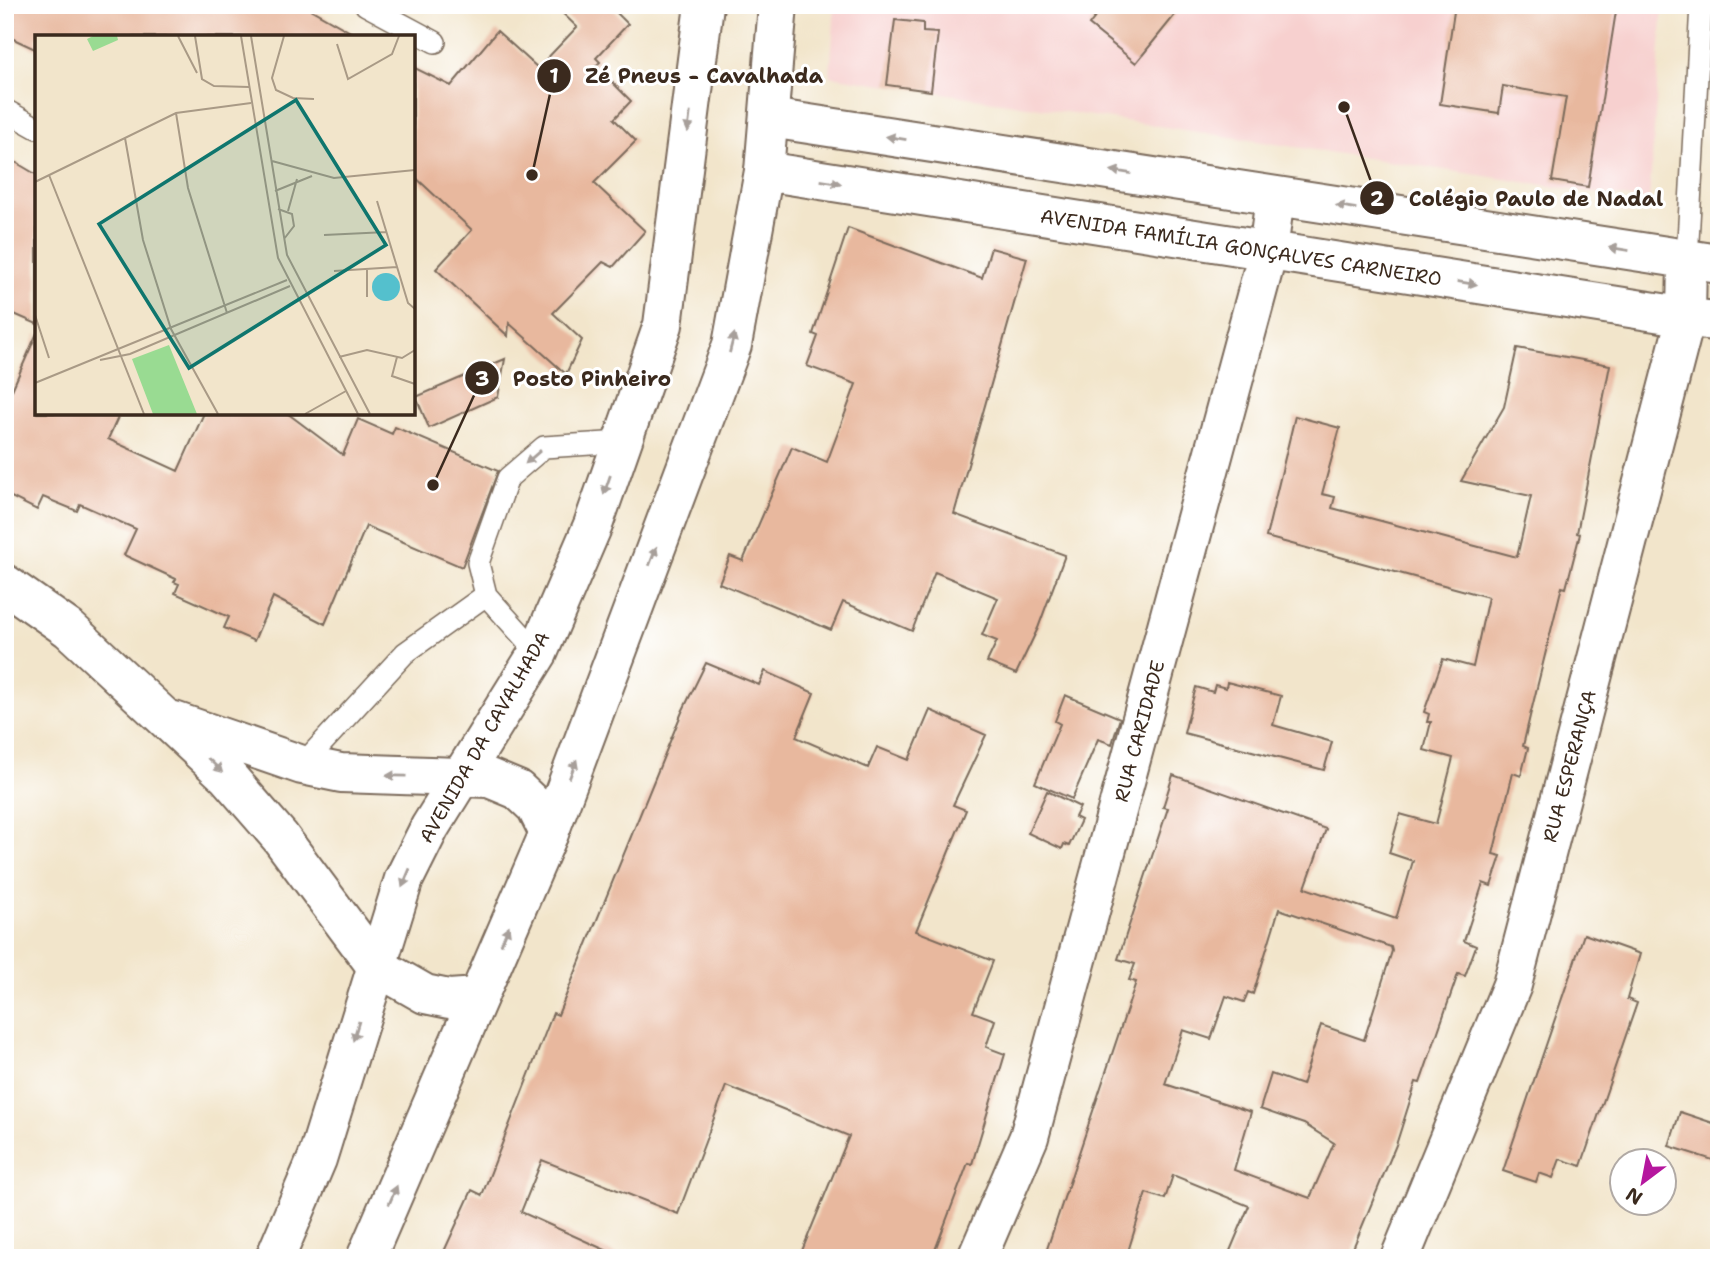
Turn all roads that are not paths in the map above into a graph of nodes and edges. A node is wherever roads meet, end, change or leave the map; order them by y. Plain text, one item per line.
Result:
1 (366, 5) edge
2 (704, 5) edge
3 (778, 5) edge
4 (1701, 5) edge
5 (435, 42) dead end
6 (5, 110) edge
7 (770, 118) junction
8 (35, 127) edge
9 (764, 171) junction
10 (1275, 196) junction
11 (1268, 252) junction
12 (1703, 262) edge
13 (1702, 320) edge
14 (622, 442) junction
15 (5, 584) edge
16 (486, 595) junction
17 (538, 653) junction
18 (166, 718) junction
19 (302, 765) junction
20 (464, 777) junction
21 (549, 833) junction
22 (376, 966) junction
23 (478, 998) junction
24 (275, 1258) edge
25 (366, 1258) edge
26 (976, 1258) edge
27 (1400, 1258) edge

1 - 5 lane
2 -> 14 street, AVENIDA DA CAVALHADA
3 - 7 street
4 - 12 lane
6 - 8 lane
7 - 9 street
10 -> 7 street
9 -> 11 street, AVENIDA FAMÍLIA GONÇALVES CARNEIRO
21 -> 9 street
10 - 11 street, RUA CARIDADE
12 -> 10 street
11 -> 13 street, AVENIDA FAMÍLIA GONÇALVES CARNEIRO
11 - 26 street, RUA CARIDADE
12 - 13 street, RUA ESPERANÇA
13 - 27 street, RUA ESPERANÇA
14 -> 16 lane
14 -> 17 street, AVENIDA DA CAVALHADA
15 - 18 street
16 - 17 lane
16 - 19 lane
17 - 20 street, AVENIDA DA CAVALHADA
18 - 19 street
18 -> 22 street
20 -> 19 street
20 - 21 street
20 -> 22 street, AVENIDA DA CAVALHADA
23 -> 21 street
22 - 23 street
22 -> 24 street, AVENIDA DA CAVALHADA
25 -> 23 street

